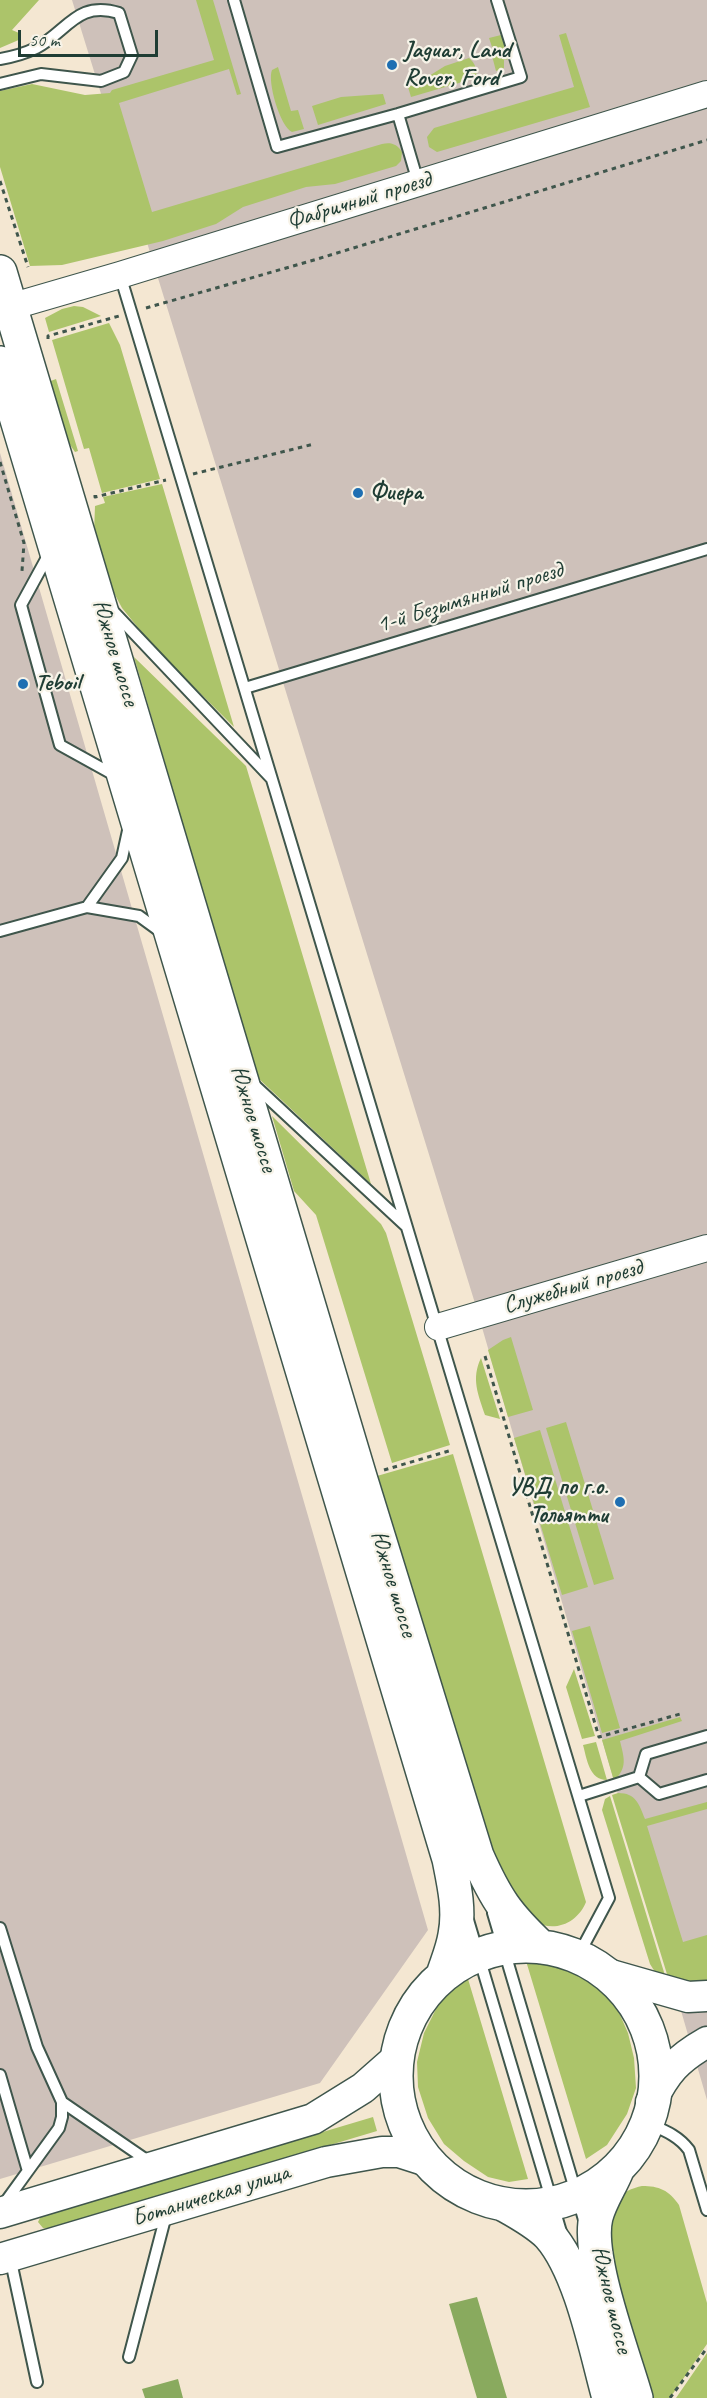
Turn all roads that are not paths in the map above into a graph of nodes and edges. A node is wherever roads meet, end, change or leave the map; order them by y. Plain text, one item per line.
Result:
1 (234, 0) edge
2 (497, 0) edge
3 (0, 59) edge
4 (0, 84) edge
5 (707, 94) edge
6 (398, 114) junction
7 (418, 182) junction
8 (14, 270) edge
9 (120, 275) junction
10 (10, 307) junction
11 (0, 363) edge
12 (55, 544) junction
13 (707, 549) edge
14 (98, 595) junction
15 (245, 688) junction
16 (273, 780) junction
17 (129, 795) junction
18 (87, 907) junction
19 (0, 931) edge
20 (171, 939) junction
21 (238, 1070) junction
22 (406, 1226) junction
23 (707, 1248) edge
24 (438, 1327) junction
25 (707, 1737) edge
26 (639, 1777) junction
27 (707, 1780) edge
28 (579, 1796) junction
29 (463, 1858) junction
30 (0, 1928) edge
31 (541, 1947) junction
32 (492, 1953) junction
33 (578, 1956) junction
34 (444, 1972) junction
35 (611, 1975) junction
36 (707, 1996) edge
37 (707, 2042) edge
38 (397, 2058) junction
39 (0, 2075) edge
40 (62, 2102) junction
41 (649, 2113) junction
42 (424, 2160) junction
43 (155, 2166) junction
44 (618, 2169) junction
45 (28, 2171) junction
46 (565, 2200) junction
47 (502, 2203) junction
48 (167, 2209) junction
49 (707, 2210) edge
50 (0, 2211) edge
51 (0, 2223) edge
52 (5, 2258) edge
53 (585, 2270) junction
54 (129, 2357) dead end
55 (37, 2382) dead end
56 (609, 2398) edge
57 (636, 2398) edge

1 - 6 lane
2 - 6 lane
3 - 4 lane
5 - 7 street, Фабричный проезд
6 - 7 lane
7 - 9 street, Фабричный проезд
8 - 10 main road, Южное шоссе
9 - 10 street, Фабричный проезд
9 - 15 lane
10 - 14 main road, Южное шоссе
11 - 12 main road, Южное шоссе
12 - 17 main road, Южное шоссе
12 - 17 lane
13 - 15 lane, 1-й Безымянный проезд
14 - 16 lane
14 - 21 main road, Южное шоссе
15 - 16 lane
16 - 22 lane
17 - 18 lane
17 - 20 main road, Южное шоссе
18 - 19 lane
18 - 20 lane
20 - 29 main road, Южное шоссе
21 - 22 lane
21 - 29 main road, Южное шоссе
22 - 24 lane
23 - 24 street, Служебный проезд
24 - 28 lane
25 - 26 lane
26 - 27 lane
26 - 28 lane
28 - 33 lane
29 - 31 main road, Южное шоссе
29 - 32 lane
29 - 32 lane
29 - 34 main road, Южное шоссе
30 - 40 lane
31 - 32 main road
31 - 33 main road
32 - 34 main road
32 - 46 lane
32 - 46 lane
33 - 35 main road
34 - 38 main road
35 - 36 main road
35 - 41 main road
37 - 41 main road
38 - 42 main road
38 - 43 main road, Ботаническая улица
39 - 45 lane
40 - 43 lane
40 - 45 lane
41 - 44 main road
41 - 49 lane
42 - 47 main road
42 - 48 main road, Ботаническая улица
43 - 50 main road, Ботаническая улица
44 - 46 main road
44 - 53 main road, Южное шоссе
45 - 50 lane
46 - 47 main road
46 - 53 lane
46 - 53 lane
47 - 53 main road, Южное шоссе
48 - 52 main road, Ботаническая улица
48 - 54 lane
51 - 52 main road
52 - 55 lane
53 - 56 main road, Южное шоссе
53 - 57 main road, Южное шоссе

